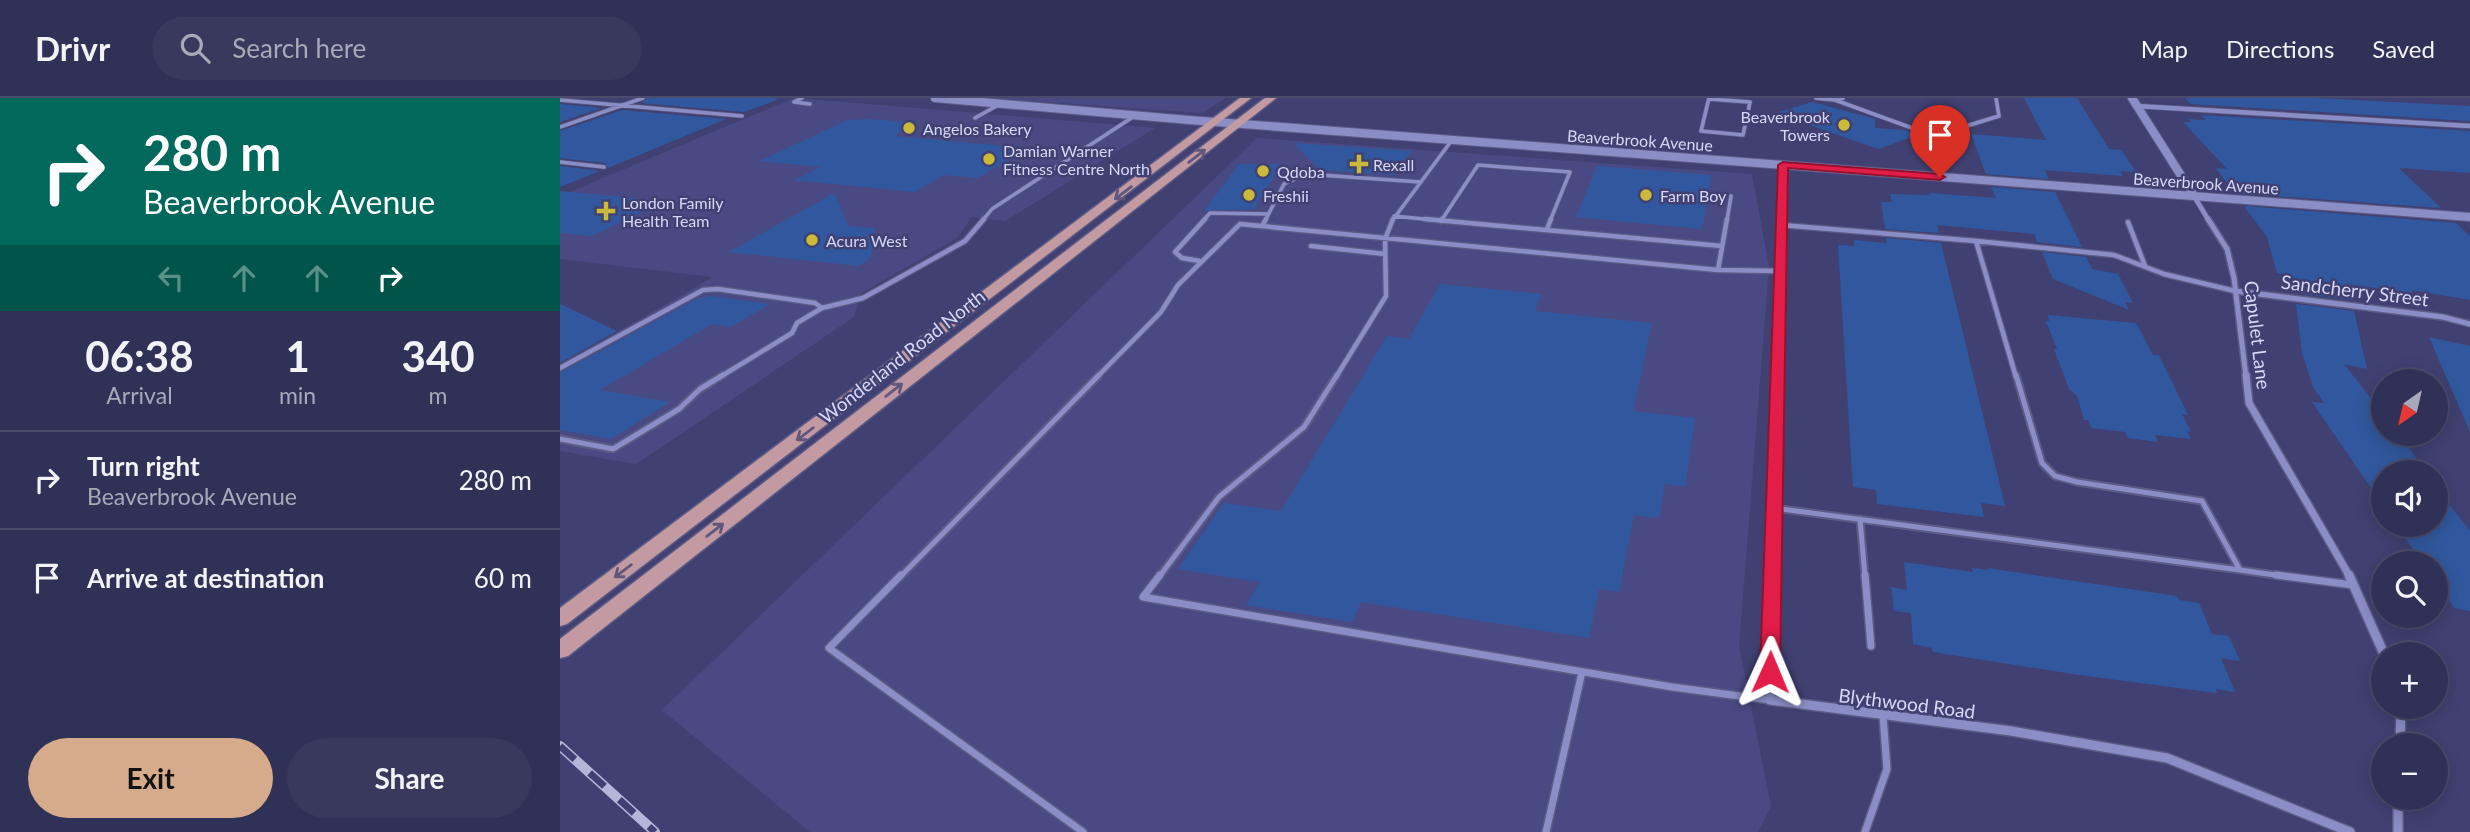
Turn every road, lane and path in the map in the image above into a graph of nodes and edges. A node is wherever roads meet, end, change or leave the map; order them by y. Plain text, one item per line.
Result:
1 (643, 98) edge
2 (802, 98) edge
3 (934, 98) edge
4 (1246, 98) edge
5 (1271, 98) edge
6 (1709, 98) edge
7 (1815, 98) edge
8 (1843, 98) edge
9 (1996, 98) edge
10 (560, 100) edge
11 (1835, 100) edge
12 (2134, 102) edge
13 (810, 104) dead end
14 (1000, 104) junction
15 (625, 105) junction
16 (1136, 115) junction
17 (742, 116) dead end
18 (975, 118) dead end
19 (1216, 121) junction
20 (1238, 124) junction
21 (2470, 126) edge
22 (560, 127) edge
23 (1934, 135) junction
24 (1452, 140) junction
25 (560, 162) edge
26 (1783, 165) junction
27 (604, 167) dead end
28 (1940, 177) junction
29 (1420, 182) junction
30 (1731, 196) dead end
31 (2194, 196) junction
32 (1268, 214) junction
33 (1394, 216) junction
34 (2470, 217) edge
35 (1441, 221) junction
36 (2128, 222) dead end
37 (1781, 225) junction
38 (1262, 226) junction
39 (1547, 229) junction
40 (1385, 239) junction
41 (1976, 241) junction
42 (1311, 246) dead end
43 (1722, 246) junction
44 (1385, 254) junction
45 (1200, 261) junction
46 (2145, 266) junction
47 (1718, 270) junction
48 (1779, 271) junction
49 (2235, 291) junction
50 (822, 308) junction
51 (2470, 324) edge
52 (560, 368) edge
53 (560, 439) edge
54 (1774, 508) junction
55 (1860, 519) junction
56 (2240, 570) junction
57 (2356, 586) junction
58 (568, 613) edge
59 (2379, 642) edge
60 (1871, 646) dead end
61 (560, 650) edge
62 (1582, 672) junction
63 (1770, 699) junction
64 (1883, 716) junction
65 (2398, 810) edge
66 (1083, 832) edge
67 (1546, 832) edge
68 (1865, 832) edge
69 (2350, 832) edge
70 (2398, 832) edge

1 - 15 lane
2 - 13 lane
3 - 14 street, Beaverbrook Avenue
4 - 19 main road, Wonderland Road North
5 - 20 main road, Wonderland Road North
6 - 6 lane
7 - 11 lane
8 - 11 lane
9 - 23 lane
10 - 15 lane
11 - 23 lane
12 - 21 street
12 - 31 street, Capulet Lane
14 - 16 street, Beaverbrook Avenue
14 - 18 lane
15 - 17 lane
15 - 22 lane
16 - 19 street, Beaverbrook Avenue
16 - 50 lane
19 - 20 street, Beaverbrook Avenue
19 -> 58 main road, Wonderland Road North
20 - 24 street, Beaverbrook Avenue
61 -> 20 main road, Wonderland Road North
23 - 28 lane
24 - 26 street, Beaverbrook Avenue
24 - 29 lane
25 - 27 lane
26 - 28 street, Beaverbrook Avenue
26 - 37 street
28 - 31 street, Beaverbrook Avenue
29 - 32 lane
29 - 33 lane
30 - 43 lane
31 - 34 street, Beaverbrook Avenue
31 - 49 street, Capulet Lane
32 - 38 lane
32 - 45 lane
33 - 35 lane
33 - 40 lane
35 - 39 lane
35 - 39 lane
36 - 46 lane
37 - 41 lane
37 - 48 street
38 - 40 lane
38 - 45 lane
39 - 43 lane
40 - 44 lane
40 - 47 lane
41 - 46 lane
41 - 56 lane
42 - 44 lane
43 - 47 lane
44 - 62 lane
45 - 66 lane
46 - 49 lane
47 - 48 lane
48 - 54 street
49 - 51 street, Sandcherry Street
49 - 57 street, Capulet Lane
50 - 52 lane
50 - 53 lane
54 - 55 lane
54 - 63 street
55 - 56 lane
55 - 60 lane
56 - 57 lane
57 - 59 street, Capulet Lane
62 - 63 lane
62 - 67 lane
63 - 64 street, Blythwood Road
64 - 68 lane
64 - 69 street, Blythwood Road
65 - 70 street

